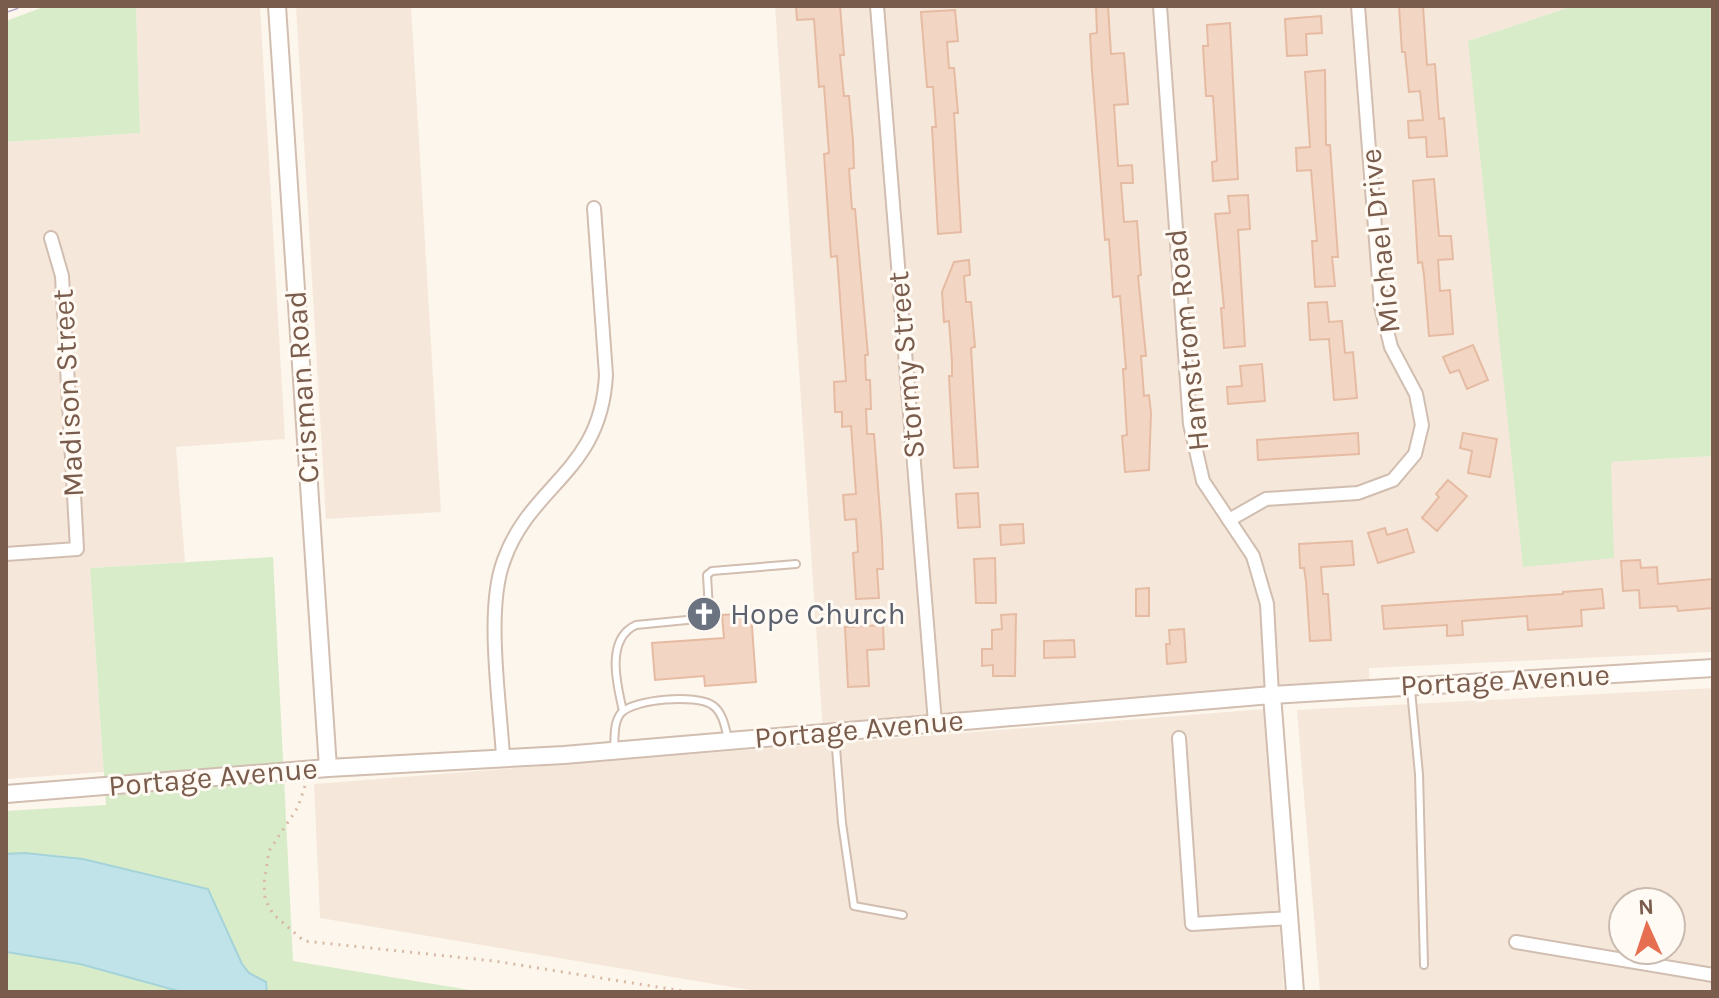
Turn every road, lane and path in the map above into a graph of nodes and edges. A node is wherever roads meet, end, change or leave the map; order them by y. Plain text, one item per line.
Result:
1 (277, 6) edge
2 (877, 6) edge
3 (1160, 6) edge
4 (1358, 6) edge
5 (594, 208) dead end
6 (51, 238) dead end
7 (1229, 520) junction
8 (6, 554) edge
9 (796, 564) dead end
10 (1713, 668) edge
11 (1411, 686) junction
12 (1272, 695) junction
13 (623, 711) junction
14 (935, 723) junction
15 (834, 732) junction
16 (1179, 738) dead end
17 (729, 741) junction
18 (614, 750) junction
19 (503, 757) junction
20 (328, 768) junction
21 (306, 770) junction
22 (6, 794) edge
23 (903, 915) dead end
24 (1290, 918) junction
25 (1516, 942) dead end
26 (1424, 965) dead end
27 (1713, 975) edge
28 (689, 992) edge
29 (1295, 992) edge

1 - 20 street, Crisman Road
2 - 14 street, Stormy Street
3 - 7 street, Hamstrom Road
4 - 7 street, Michael Drive
5 - 19 street
6 - 8 street, Madison Street
7 - 12 street, Hamstrom Road
9 - 13 lane
10 - 11 street, Portage Avenue
11 - 12 street, Portage Avenue
11 - 26 lane
12 - 14 street, Portage Avenue
12 - 24 street, Hamstrom Road
13 - 17 lane
13 - 18 lane
14 - 15 street, Portage Avenue
15 - 17 street, Portage Avenue
15 - 23 lane
16 - 24 street
17 - 18 street, Portage Avenue
18 - 19 street, Portage Avenue
19 - 20 street, Portage Avenue
20 - 21 street, Portage Avenue
21 - 22 street, Portage Avenue
21 - 28 path
24 - 29 street, Hamstrom Road
25 - 27 street

